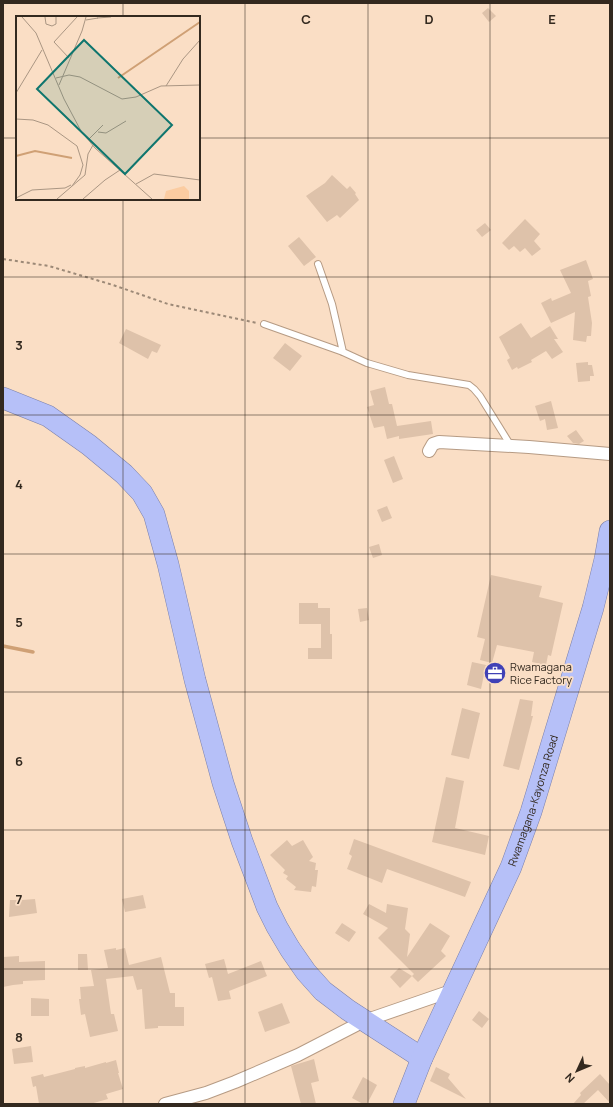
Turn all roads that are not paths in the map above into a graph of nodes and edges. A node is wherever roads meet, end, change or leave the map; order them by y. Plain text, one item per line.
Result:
1 (318, 264) dead end
2 (264, 324) road end
3 (343, 352) junction
4 (3, 398) edge
5 (511, 446) junction
6 (429, 451) dead end
7 (610, 454) edge
8 (610, 531) edge
9 (454, 990) junction
10 (364, 1021) junction
11 (422, 1058) junction
12 (206, 1099) edge
13 (165, 1104) edge
14 (404, 1104) edge

1 - 3 lane
2 - 3 lane
3 - 5 lane
4 - 10 highway
5 - 6 street
5 - 7 street
8 - 9 highway, Rwamagana-Kayonza Road
9 - 10 street
9 - 11 highway, Rwamagana-Kayonza Road
10 - 11 highway
10 - 12 street
11 - 14 highway, Rwamagana-Kayonza Road
12 - 13 street

